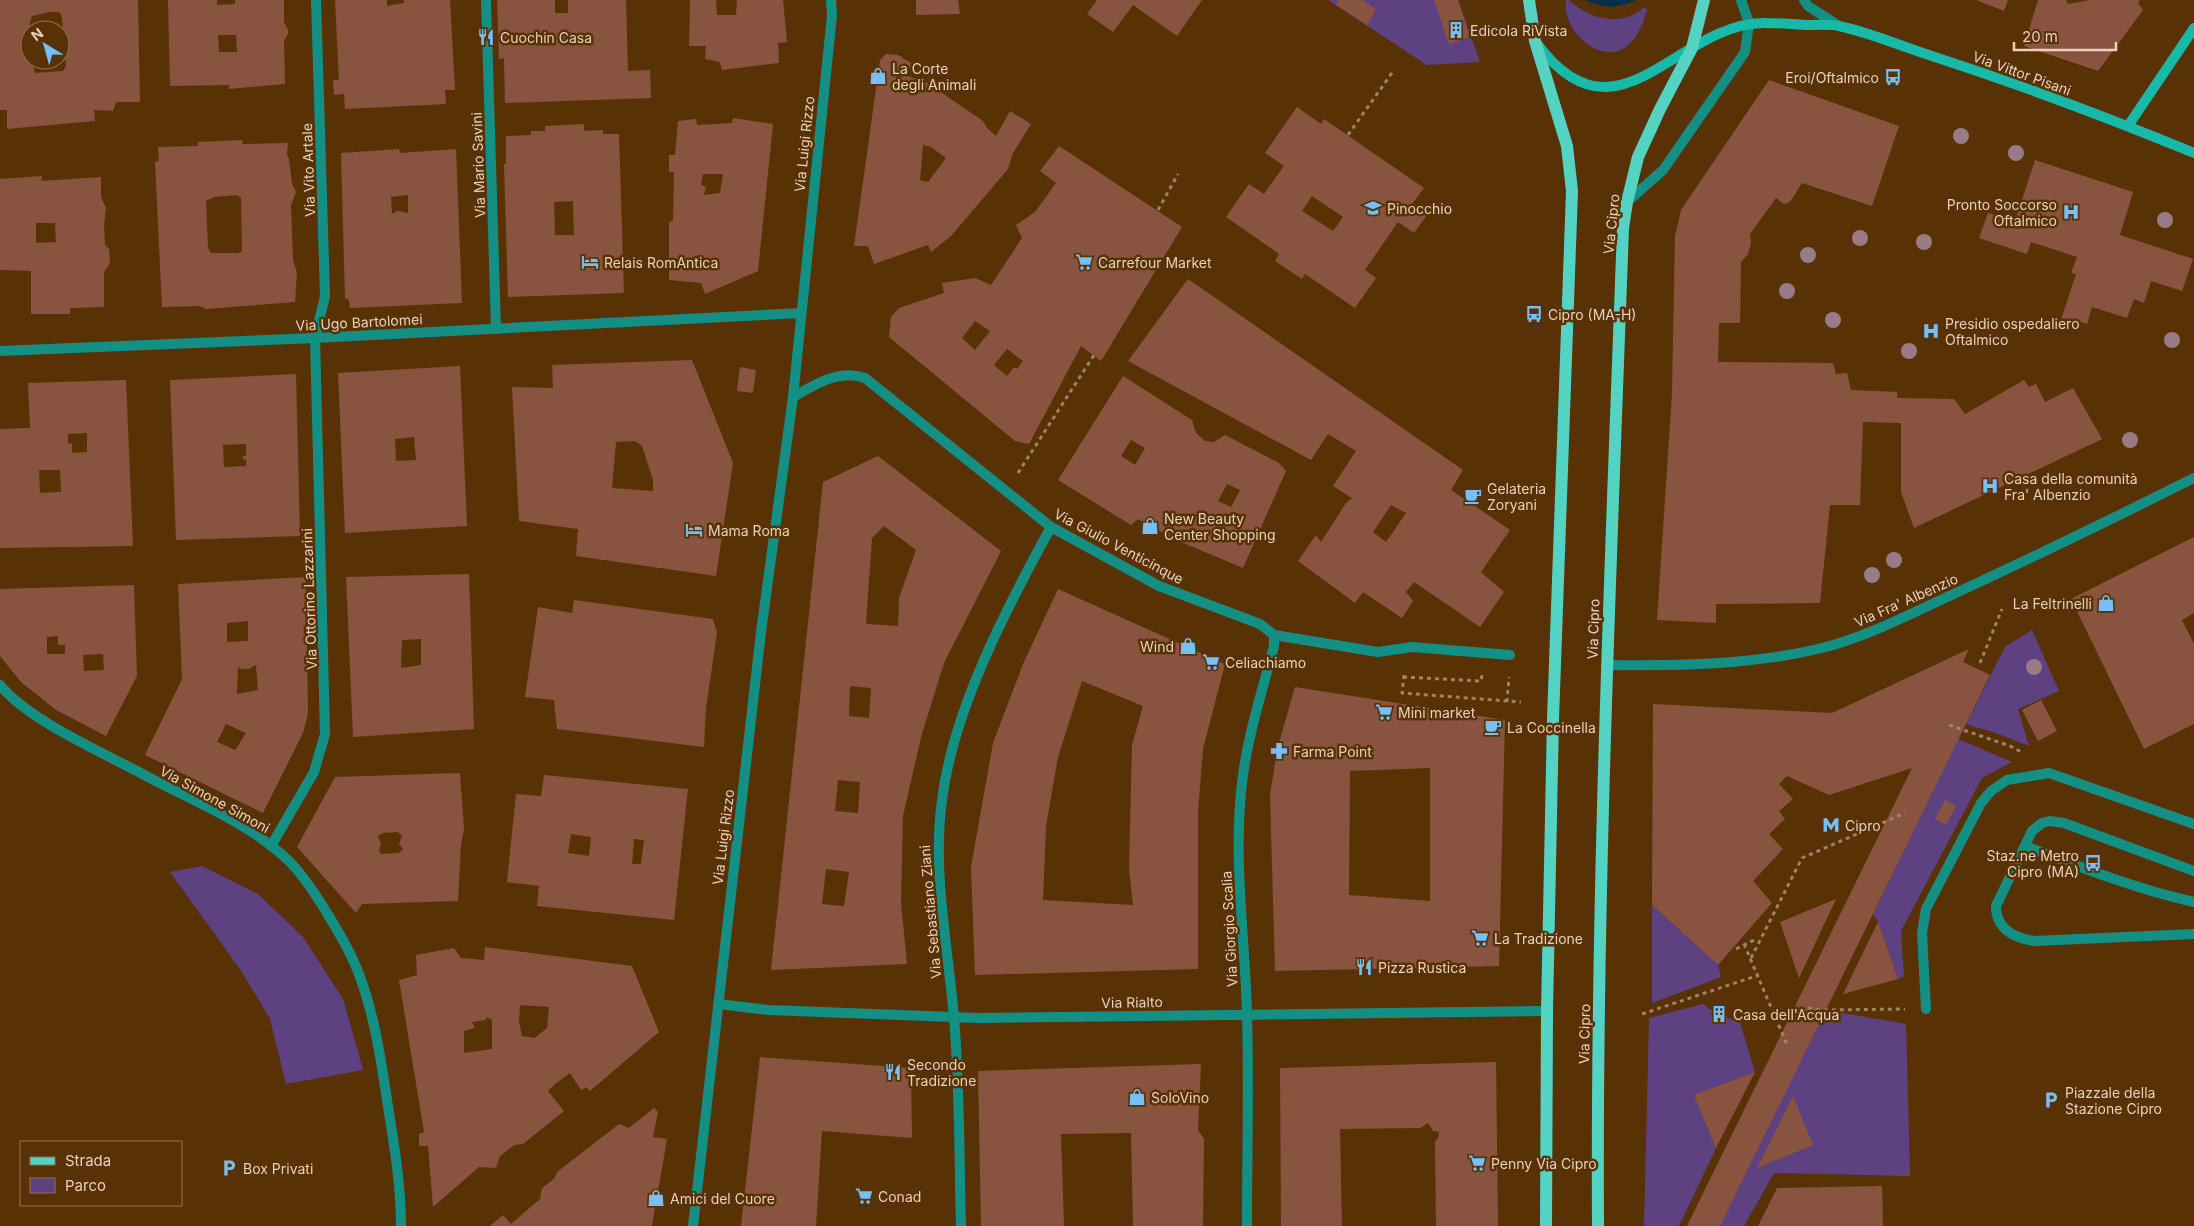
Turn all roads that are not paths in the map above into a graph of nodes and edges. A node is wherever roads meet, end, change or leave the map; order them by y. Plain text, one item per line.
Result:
1 (316, 0) edge
2 (486, 0) edge
3 (831, 0) edge
4 (1529, 0) edge
5 (1704, 0) edge
6 (1741, 0) edge
7 (1804, 0) edge
8 (1749, 23) junction
9 (1838, 26) junction
10 (2194, 28) edge
11 (1535, 41) junction
12 (1692, 48) junction
13 (2128, 126) junction
14 (2194, 153) edge
15 (1627, 202) junction
16 (800, 313) junction
17 (496, 329) junction
18 (315, 338) junction
19 (0, 351) edge
20 (793, 397) junction
21 (2194, 478) edge
22 (1051, 528) junction
23 (1274, 635) junction
24 (1510, 655) dead end
25 (1607, 665) junction
26 (0, 685) edge
27 (2194, 824) edge
28 (271, 846) junction
29 (2025, 846) junction
30 (2194, 871) edge
31 (2194, 902) edge
32 (2194, 934) edge
33 (718, 1004) junction
34 (1926, 1009) road end
35 (1547, 1011) junction
36 (1247, 1013) junction
37 (954, 1018) junction
38 (400, 1226) edge
39 (692, 1226) edge
40 (961, 1226) edge
41 (1247, 1226) edge
42 (1546, 1226) edge
43 (1598, 1226) edge

1 - 18 street, Via Vito Artale
2 - 17 street, Via Mario Savini
3 - 16 street, Via Luigi Rizzo
4 - 11 main road
5 - 12 main road, Via Cipro
6 - 8 street
7 - 9 street
8 - 9 main road, Via Vittor Pisani
8 - 12 main road, Via Vittor Pisani
8 - 15 street
9 - 13 main road, Via Vittor Pisani
10 - 13 main road
11 - 12 main road, Via Vittor Pisani
11 - 35 main road
12 - 15 main road, Via Cipro
13 - 14 main road, Via Vittor Pisani
15 - 25 main road, Via Cipro
16 - 17 street, Via Ugo Bartolomei
16 - 20 street, Via Luigi Rizzo
17 - 18 street, Via Ugo Bartolomei
18 - 19 street, Via Ugo Bartolomei
18 - 28 street, Via Ottorino Lazzarini
20 - 22 street, Via Giulio Venticinque
20 - 33 street, Via Luigi Rizzo
21 - 25 street, Via Fra' Albenzio
22 - 23 street, Via Giulio Venticinque
22 - 37 street, Via Sebastiano Ziani
23 - 24 street, Via Giulio Venticinque
23 - 36 street, Via Giorgio Scalia
25 - 43 main road, Via Cipro
26 - 28 street, Via Simone Simoni
27 - 34 street
28 - 38 street, Via Simone Simoni
29 - 30 street
29 - 31 street
29 - 32 street
33 - 37 street, Via Rialto
33 - 39 street, Via Luigi Rizzo
35 - 36 street, Via Rialto
35 - 42 main road
36 - 37 street, Via Rialto
36 - 41 street, Via Giorgio Scalia
37 - 40 street, Via Sebastiano Ziani

